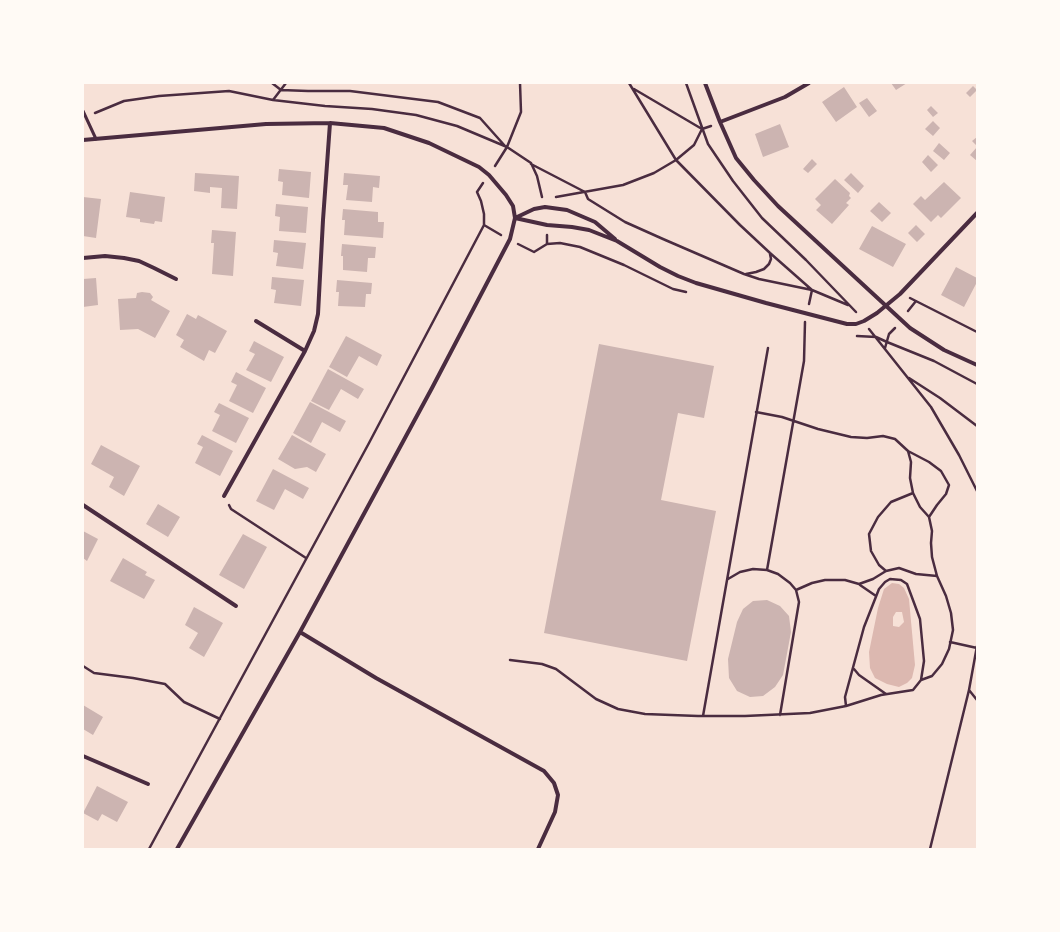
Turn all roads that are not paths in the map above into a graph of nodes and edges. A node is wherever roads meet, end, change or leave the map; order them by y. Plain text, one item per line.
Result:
1 (705, 83) edge
2 (809, 83) edge
3 (83, 111) edge
4 (720, 122) junction
5 (330, 124) junction
6 (96, 139) junction
7 (83, 140) edge
8 (977, 213) edge
9 (515, 218) junction
10 (617, 241) junction
11 (83, 258) edge
12 (176, 279) dead end
13 (885, 306) junction
14 (256, 321) dead end
15 (305, 351) junction
16 (977, 365) edge
17 (224, 496) road end
18 (83, 505) edge
19 (236, 606) dead end
20 (300, 632) junction
21 (83, 756) edge
22 (148, 784) dead end
23 (177, 849) edge
24 (538, 849) edge

1 - 4 street
2 - 4 street
3 - 6 lane
4 - 13 street
5 - 6 street
5 - 9 street
5 - 15 street
6 - 7 street
8 - 13 street
9 - 10 street
9 - 10 street
9 - 20 street
10 - 13 street
11 - 12 street
13 - 16 street
14 - 15 street
15 - 17 street
18 - 19 street
20 - 23 street
20 - 24 street
21 - 22 street

